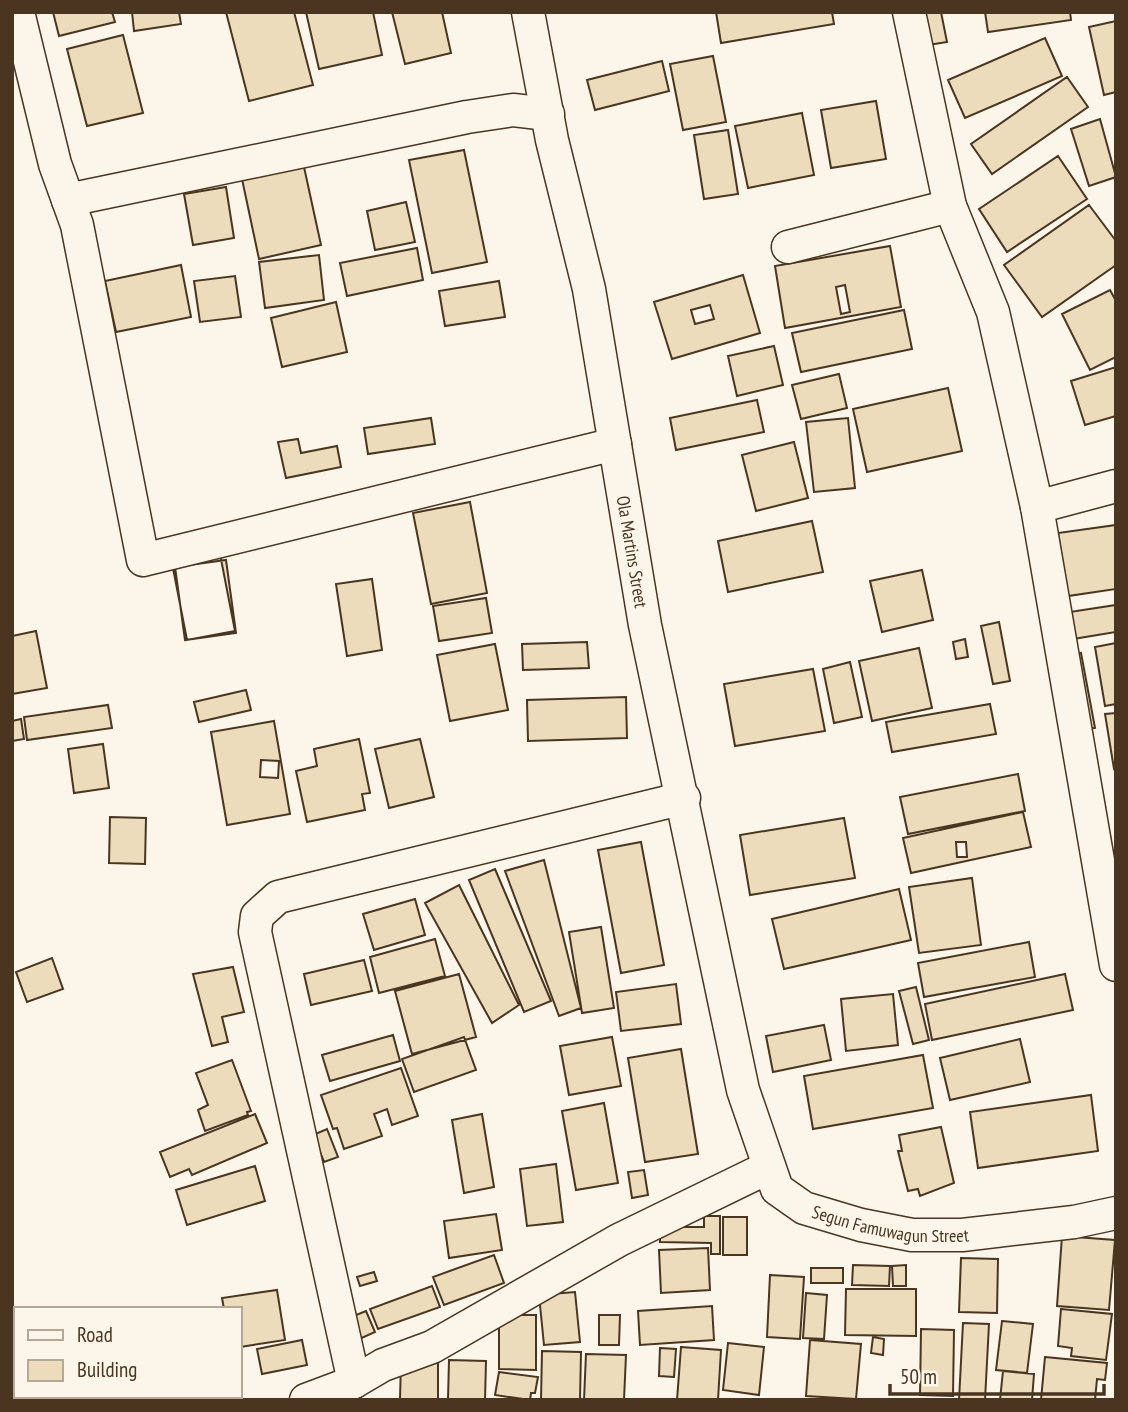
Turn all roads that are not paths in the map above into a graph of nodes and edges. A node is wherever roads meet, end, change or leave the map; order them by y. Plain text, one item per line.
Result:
1 (18, 12) edge
2 (528, 12) edge
3 (909, 12) edge
4 (548, 114) junction
5 (68, 200) junction
6 (950, 206) junction
7 (788, 247) dead end
8 (615, 444) junction
9 (1116, 486) edge
10 (1037, 506) junction
11 (684, 798) junction
12 (1106, 862) edge
13 (1116, 965) edge
14 (743, 1090) joint
15 (767, 1168) junction
16 (1116, 1213) edge
17 (354, 1382) junction
18 (306, 1400) edge

1 - 5 street
2 - 4 street, Ola Martins Street
3 - 6 street
4 - 5 street
4 - 8 street, Ola Martins Street
5 - 8 street
6 - 7 street
6 - 10 street
8 - 11 street, Ola Martins Street
9 - 10 street
10 - 12 street
11 - 14 street, Ola Martins Street
11 - 17 street
12 - 13 street
14 - 15 street, Segun Famuwagun Street
15 - 16 street, Segun Famuwagun Street
15 - 17 street
17 - 18 street

